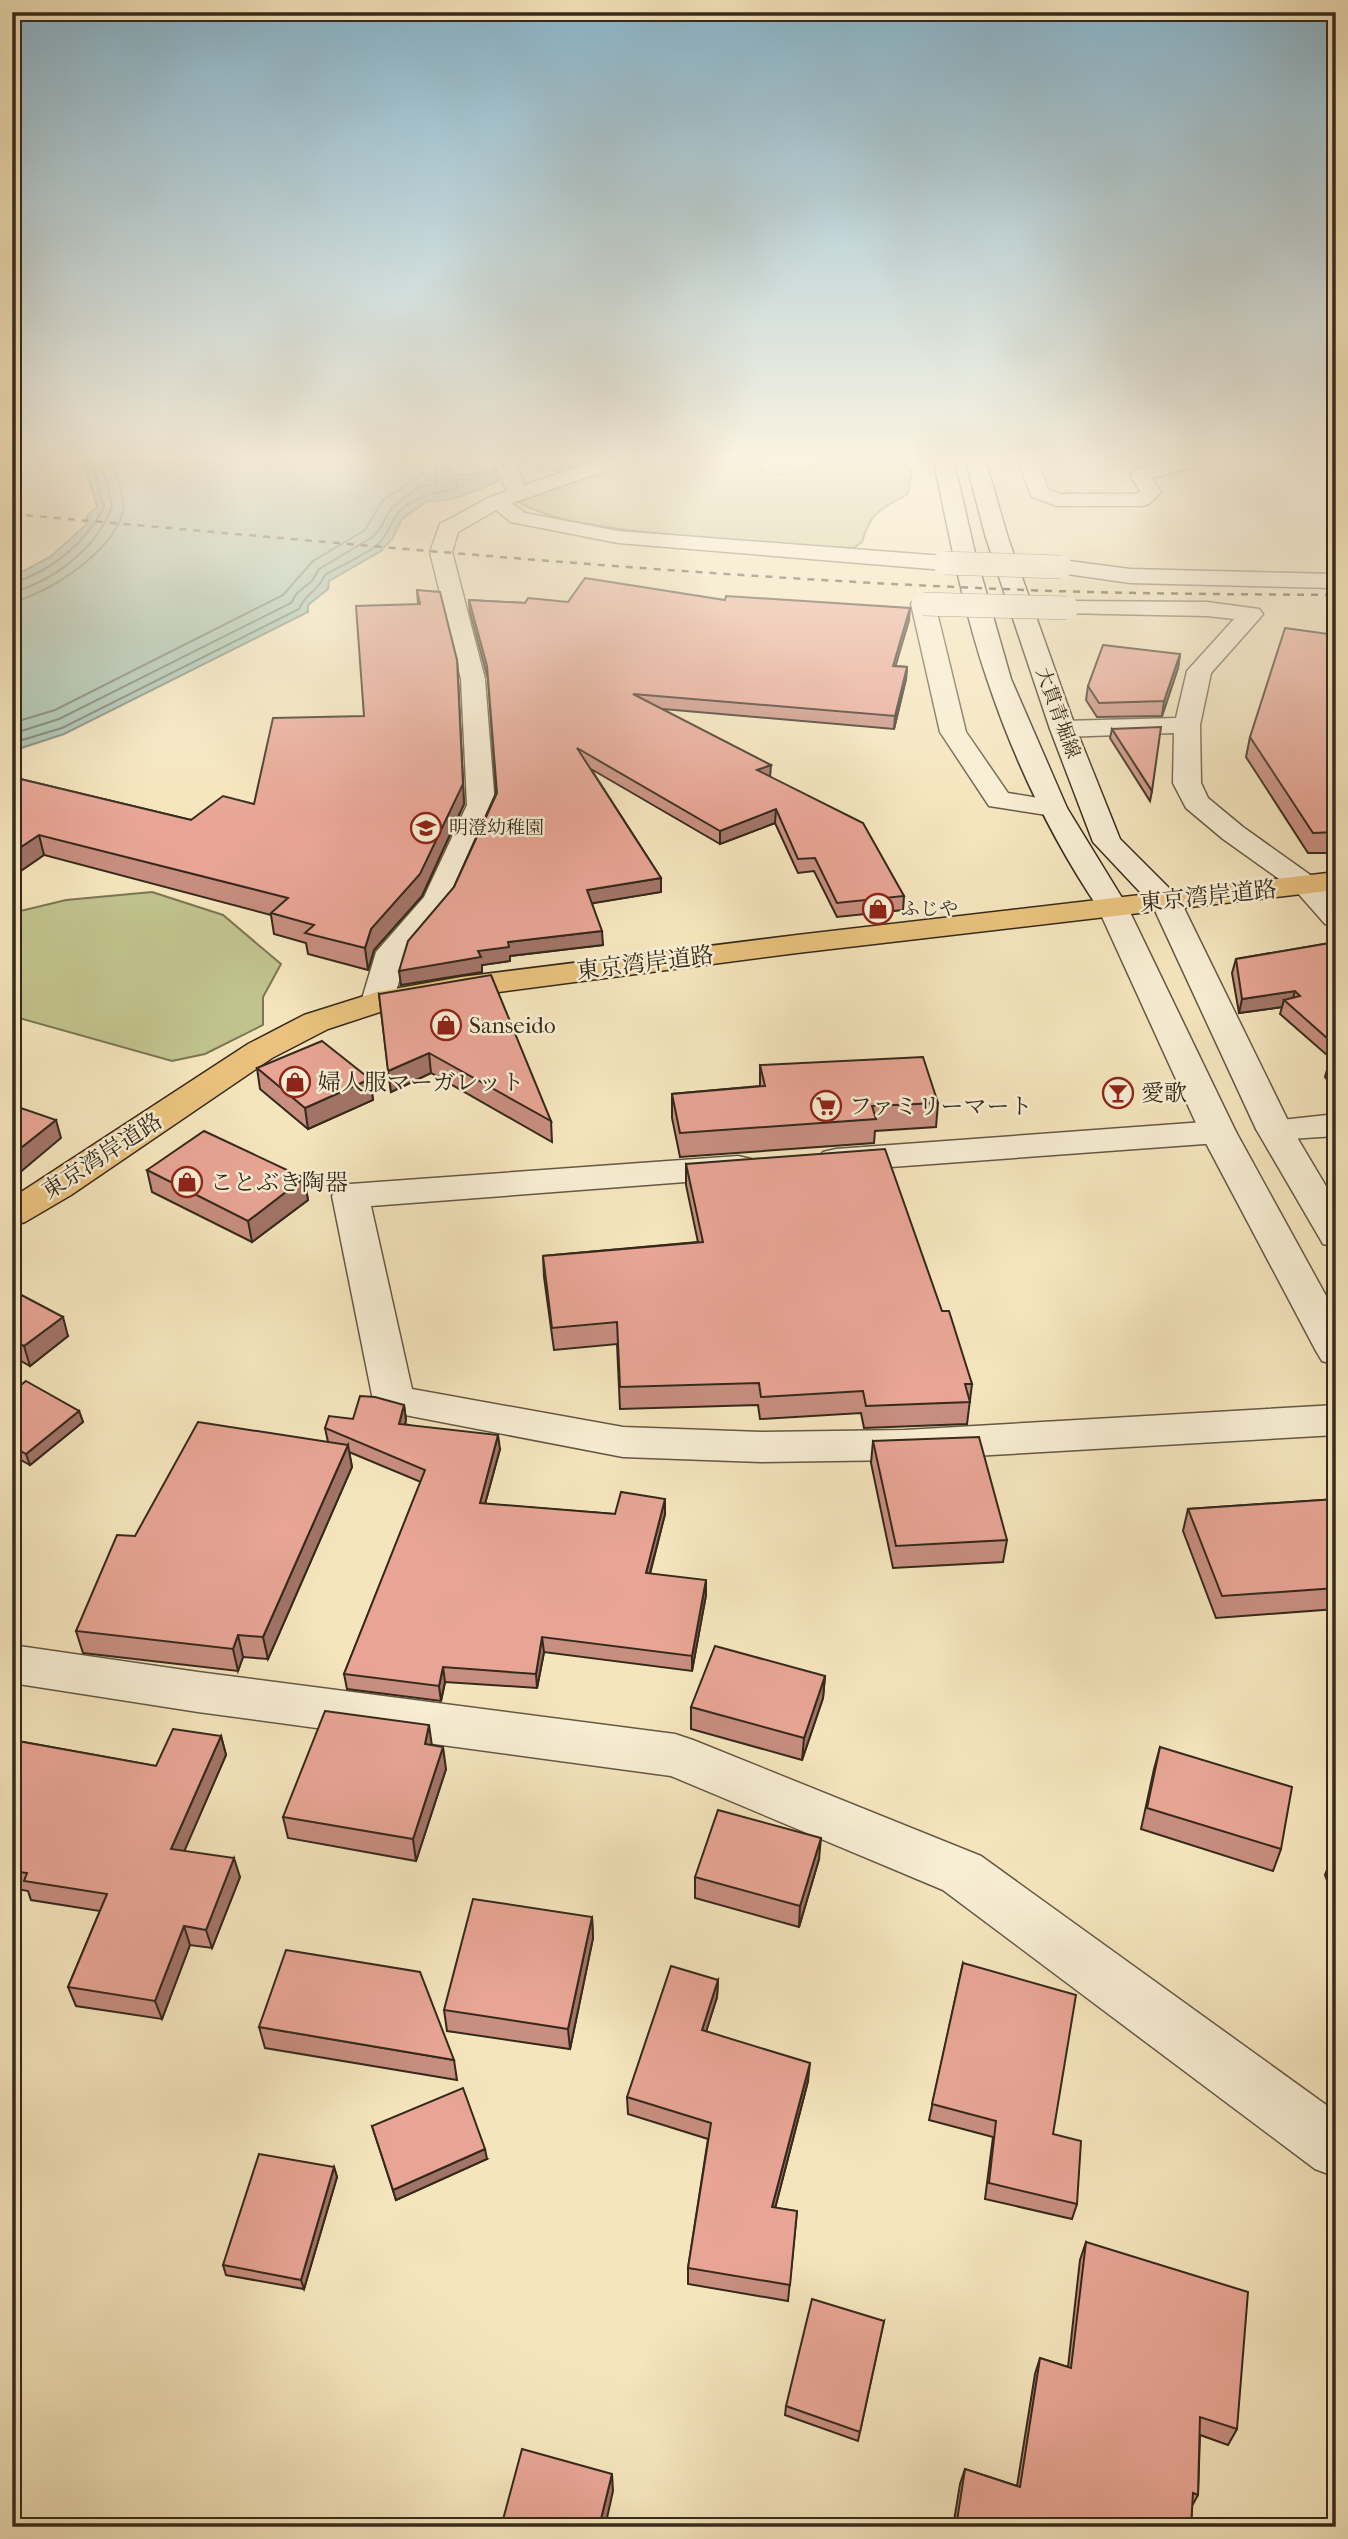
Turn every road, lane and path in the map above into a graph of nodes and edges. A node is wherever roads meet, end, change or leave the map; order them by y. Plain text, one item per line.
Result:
1 (449, 580) edge
2 (972, 580) edge
3 (1012, 580) edge
4 (1315, 580) edge
5 (1336, 581) edge
6 (1187, 725) junction
7 (1063, 729) junction
8 (1053, 808) junction
9 (1321, 883) edge
10 (1166, 902) junction
11 (1112, 906) junction
12 (1336, 918) edge
13 (377, 1002) junction
14 (1336, 1125) edge
15 (1274, 1129) junction
16 (1218, 1132) junction
17 (12, 1214) edge
18 (1336, 1235) edge
19 (1336, 1351) edge
20 (1336, 1420) edge
21 (12, 1664) edge
22 (1336, 2148) edge

1 - 13 street
2 - 8 street, 大貫青堀線
3 - 7 street, 大貫青堀線
4 - 5 street, bridge
6 - 7 street
6 - 8 street, bridge
6 - 9 street
7 - 10 street, 大貫青堀線
8 - 11 street, 大貫青堀線
9 - 10 highway, 東京湾岸道路
9 - 12 street
10 - 11 highway, 東京湾岸道路
10 - 15 street, 大貫青堀線
11 - 13 highway, 東京湾岸道路
11 - 16 street, 大貫青堀線
13 - 17 highway, 東京湾岸道路
14 - 15 street
15 - 18 street, 大貫青堀線
16 - 19 street, 大貫青堀線
16 - 20 street
21 - 22 street

